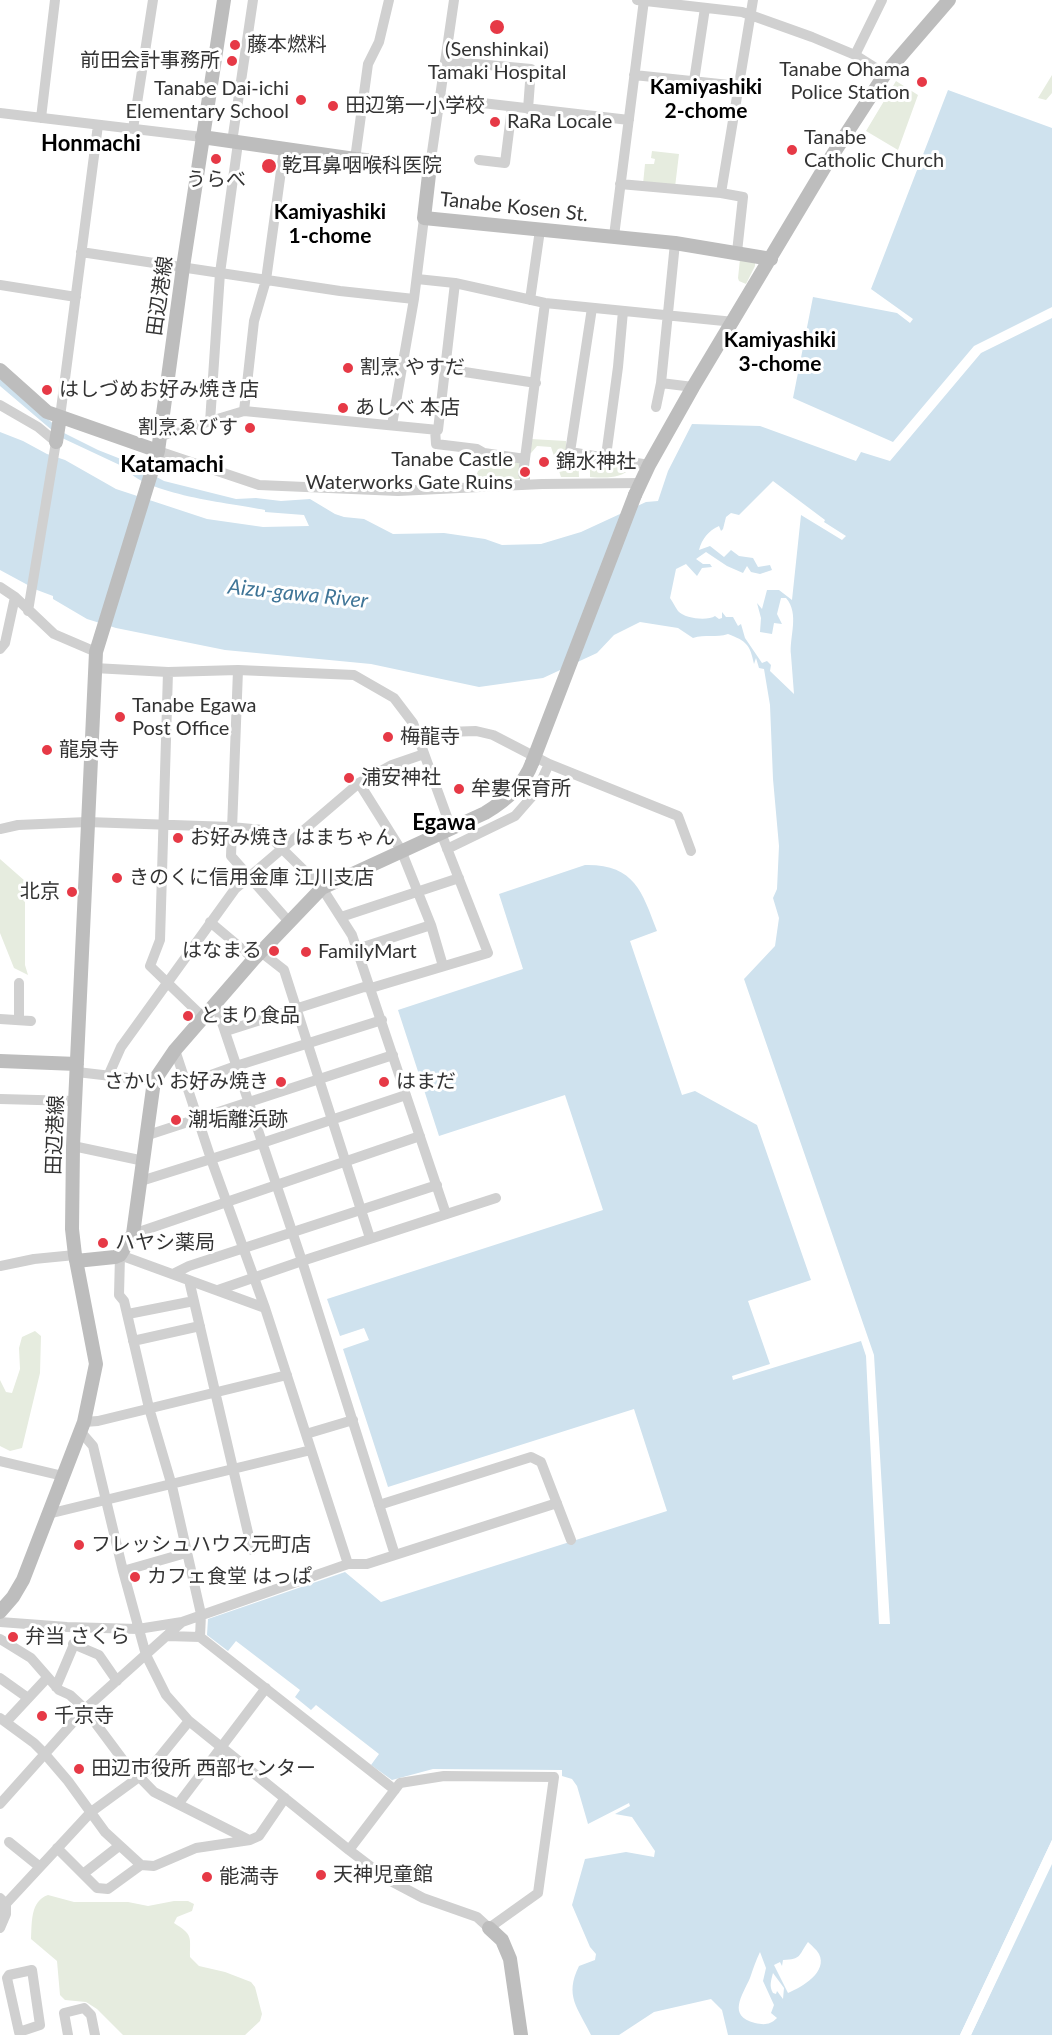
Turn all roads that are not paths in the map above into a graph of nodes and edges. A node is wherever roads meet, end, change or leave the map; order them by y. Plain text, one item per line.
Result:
1 (56, 0) edge
2 (153, 0) edge
3 (224, 0) edge
4 (253, 0) edge
5 (389, 0) edge
6 (453, 0) edge
7 (637, 0) edge
8 (644, 0) edge
9 (753, 0) edge
10 (882, 0) edge
11 (948, 0) edge
12 (705, 8) junction
13 (752, 15) junction
14 (855, 55) junction
15 (445, 61) junction
16 (885, 74) junction
17 (634, 75) junction
18 (694, 81) junction
19 (739, 86) junction
20 (440, 98) junction
21 (512, 107) junction
22 (528, 109) junction
23 (0, 113) edge
24 (41, 118) junction
25 (629, 120) junction
26 (98, 125) junction
27 (133, 129) junction
28 (202, 137) junction
29 (235, 143) junction
30 (284, 149) junction
31 (355, 159) junction
32 (479, 160) dead end
33 (430, 166) junction
34 (620, 184) junction
35 (722, 193) junction
36 (424, 218) junction
37 (540, 230) junction
38 (614, 236) junction
39 (675, 243) junction
40 (81, 252) junction
41 (737, 252) junction
42 (771, 259) junction
43 (183, 267) junction
44 (220, 273) junction
45 (417, 279) junction
46 (266, 280) junction
47 (455, 283) junction
48 (0, 285) edge
49 (76, 297) junction
50 (414, 299) junction
51 (530, 300) junction
52 (545, 303) junction
53 (592, 308) junction
54 (622, 311) junction
55 (667, 315) junction
56 (734, 322) junction
57 (445, 369) junction
58 (0, 370) edge
59 (536, 383) junction
60 (661, 383) junction
61 (693, 387) junction
62 (0, 405) edge
63 (656, 406) dead end
64 (244, 411) junction
65 (60, 417) junction
66 (210, 422) junction
67 (392, 425) junction
68 (435, 429) junction
69 (161, 436) junction
70 (56, 442) junction
71 (157, 456) junction
72 (606, 456) junction
73 (525, 459) junction
74 (650, 465) junction
75 (525, 485) junction
76 (638, 489) junction
77 (0, 587) edge
78 (15, 597) junction
79 (28, 611) junction
80 (0, 649) edge
81 (96, 652) junction
82 (94, 668) junction
83 (237, 670) junction
84 (168, 672) junction
85 (417, 733) junction
86 (424, 754) junction
87 (549, 764) junction
88 (359, 783) junction
89 (87, 822) junction
90 (165, 824) junction
91 (231, 827) junction
92 (0, 829) edge
93 (446, 830) junction
94 (282, 847) junction
95 (447, 849) junction
96 (401, 850) junction
97 (691, 851) dead end
98 (249, 877) junction
99 (459, 878) junction
100 (322, 888) junction
101 (417, 892) junction
102 (341, 917) junction
103 (210, 922) junction
104 (290, 923) junction
105 (431, 925) junction
106 (357, 949) junction
107 (258, 956) junction
108 (443, 966) junction
109 (168, 982) junction
110 (19, 983) dead end
111 (371, 988) junction
112 (216, 1005) junction
113 (296, 1009) junction
114 (204, 1018) junction
115 (0, 1019) edge
116 (19, 1020) junction
117 (382, 1020) junction
118 (31, 1021) dead end
119 (226, 1031) junction
120 (307, 1044) junction
121 (175, 1050) junction
122 (393, 1055) junction
123 (0, 1061) edge
124 (236, 1066) junction
125 (77, 1068) junction
126 (109, 1074) junction
127 (319, 1079) junction
128 (154, 1081) junction
129 (186, 1084) junction
130 (406, 1095) junction
131 (0, 1099) edge
132 (75, 1101) junction
133 (248, 1102) junction
134 (331, 1119) junction
135 (198, 1120) junction
136 (148, 1135) junction
137 (420, 1136) junction
138 (262, 1143) junction
139 (73, 1146) junction
140 (211, 1159) junction
141 (345, 1160) junction
142 (144, 1161) junction
143 (141, 1181) junction
144 (276, 1184) junction
145 (437, 1185) junction
146 (496, 1198) dead end
147 (227, 1202) junction
148 (361, 1210) junction
149 (446, 1214) junction
150 (292, 1232) junction
151 (134, 1234) junction
152 (370, 1238) junction
153 (243, 1248) junction
154 (120, 1254) junction
155 (75, 1258) junction
156 (302, 1261) junction
157 (0, 1266) edge
158 (173, 1274) junction
159 (252, 1277) junction
160 (189, 1280) junction
161 (218, 1290) junction
162 (194, 1300) junction
163 (265, 1308) junction
164 (128, 1314) junction
165 (200, 1326) junction
166 (133, 1341) junction
167 (286, 1375) junction
168 (215, 1393) junction
169 (149, 1408) junction
170 (352, 1420) junction
171 (82, 1426) junction
172 (306, 1434) junction
173 (311, 1450) junction
174 (0, 1461) edge
175 (233, 1470) junction
176 (63, 1476) junction
177 (172, 1486) junction
178 (107, 1500) junction
179 (557, 1503) junction
180 (379, 1505) junction
181 (48, 1514) junction
182 (571, 1540) dead end
183 (252, 1550) dead end
184 (186, 1553) junction
185 (395, 1555) junction
186 (348, 1564) junction
187 (123, 1571) junction
188 (0, 1612) edge
189 (201, 1614) junction
190 (0, 1622) edge
191 (182, 1622) junction
192 (81, 1628) junction
193 (138, 1629) junction
194 (167, 1636) junction
195 (200, 1637) junction
196 (0, 1639) edge
197 (74, 1644) junction
198 (146, 1655) junction
199 (0, 1678) edge
200 (47, 1678) junction
201 (117, 1681) junction
202 (56, 1687) junction
203 (266, 1688) junction
204 (28, 1698) junction
205 (85, 1709) junction
206 (3, 1720) edge
207 (189, 1720) junction
208 (223, 1747) junction
209 (44, 1754) junction
210 (140, 1778) junction
211 (396, 1790) junction
212 (285, 1798) junction
213 (179, 1803) junction
214 (0, 1804) edge
215 (91, 1812) junction
216 (250, 1840) junction
217 (9, 1842) dead end
218 (119, 1846) junction
219 (57, 1848) junction
220 (349, 1850) junction
221 (141, 1864) junction
222 (40, 1867) junction
223 (83, 1874) junction
224 (2, 1904) edge
225 (0, 1928) edge
226 (489, 1928) junction
227 (20, 2033) edge
228 (68, 2035) edge
229 (95, 2035) edge
230 (521, 2035) edge

1 - 24 street
2 - 27 street
3 - 28 street, 田辺港線
4 - 29 street
5 - 31 street
6 - 15 street
7 - 8 street
8 - 12 street
8 - 17 street
9 - 13 street
10 - 14 street
11 - 16 street
12 - 13 street
12 - 18 street
13 - 14 street
13 - 19 street
14 - 16 street
15 - 20 street
15 - 22 street
16 - 42 street
17 - 18 street
17 - 25 street
18 - 19 street
19 - 35 street
20 - 21 street
20 - 33 street
21 - 22 street
21 - 32 street
22 - 25 street
23 - 24 street
24 - 26 street
25 - 34 street
26 - 27 street
26 - 40 street
27 - 28 street
28 - 29 street, Tanabe Kosen St.
28 - 43 street, 田辺港線
29 - 30 street, Tanabe Kosen St.
29 - 44 street
30 - 31 street, Tanabe Kosen St.
30 - 46 street
31 - 33 street, Tanabe Kosen St.
33 - 36 street, Tanabe Kosen St.
34 - 35 street
34 - 38 street
35 - 41 street
36 - 37 street, Tanabe Kosen St.
36 - 45 street
37 - 38 street, Tanabe Kosen St.
37 - 51 street
38 - 39 street, Tanabe Kosen St.
39 - 41 street, Tanabe Kosen St.
39 - 55 street
40 - 43 street
40 - 49 street
41 - 42 street, Tanabe Kosen St.
42 - 56 street
43 - 44 street
43 - 69 street, 田辺港線
44 - 46 street
44 - 66 street
45 - 47 street
45 - 50 street
46 - 50 street
46 - 64 street
47 - 51 street
47 - 57 street
48 - 49 street
49 - 65 street
50 - 67 street
51 - 52 street
52 - 53 street
52 - 59 street
53 - 54 street
53 - 72 street
54 - 55 street
54 - 72 street
55 - 56 street
55 - 60 street
56 - 61 street
57 - 59 street
57 - 68 street
58 - 65 street
59 - 73 street
60 - 61 street
60 - 63 street
61 - 74 street
62 - 70 street
64 - 66 street
64 - 67 street
65 - 70 street
65 - 71 street
66 - 69 street
67 - 68 street
68 - 73 street
69 - 71 street, 田辺港線
70 - 79 street
71 - 75 street
71 - 81 street, 田辺港線
72 - 74 street
73 - 75 street
74 - 76 street
75 - 76 street
76 - 93 street, bridge
77 - 78 street
78 - 79 street
78 - 80 street
79 - 81 street
81 - 82 street, 田辺港線
82 - 84 street
82 - 89 street, 田辺港線
83 - 84 street
83 - 85 street
83 - 91 street
84 - 90 street
85 - 86 street
85 - 87 street
86 - 88 street
86 - 93 street
87 - 95 street
87 - 97 street
88 - 94 street
88 - 96 street
89 - 90 street
89 - 92 street
89 - 125 street, 田辺港線
90 - 91 street
90 - 109 street
91 - 94 street
91 - 98 street
93 - 95 street
93 - 96 street
94 - 98 street
94 - 100 street
95 - 99 street
96 - 100 street
96 - 101 street
98 - 103 street
98 - 104 street
99 - 101 street
99 - 108 street
100 - 102 street
100 - 104 street
101 - 102 street
101 - 105 street
102 - 106 street
103 - 107 street
103 - 109 street
104 - 107 street
105 - 106 street
105 - 108 street
106 - 111 street
107 - 112 street
107 - 113 street
108 - 111 street
109 - 114 street
109 - 126 street
110 - 116 street
111 - 113 street
111 - 117 street
112 - 114 street
112 - 119 street
113 - 119 street
113 - 120 street
114 - 121 street
115 - 116 street
116 - 118 street
117 - 120 street
117 - 122 street
119 - 124 street
120 - 124 street
120 - 127 street
121 - 128 street
121 - 129 street
122 - 127 street
122 - 130 street
123 - 125 street
124 - 129 street
124 - 133 street
125 - 126 street
125 - 132 street, 田辺港線
126 - 128 street
127 - 133 street
127 - 134 street
128 - 136 street
129 - 135 street
130 - 134 street
130 - 137 street
131 - 132 street
132 - 139 street, 田辺港線
133 - 135 street
133 - 138 street
134 - 138 street
134 - 141 street
135 - 136 street
135 - 140 street
136 - 142 street
137 - 141 street
137 - 145 street
138 - 140 street
138 - 144 street
139 - 142 street
139 - 155 street, 田辺港線
140 - 143 street
140 - 147 street
141 - 144 street
141 - 148 street
142 - 143 street
143 - 151 street
144 - 147 street
144 - 150 street
145 - 148 street
145 - 149 street
146 - 149 street
147 - 151 street
147 - 153 street
148 - 150 street
148 - 152 street
149 - 152 street
150 - 153 street
150 - 156 street
151 - 154 street
152 - 156 street
153 - 158 street
153 - 159 street
154 - 155 street
154 - 158 street
154 - 164 street
155 - 157 street
155 - 171 street, 田辺港線
156 - 159 street
156 - 170 street
158 - 160 street
159 - 161 street
159 - 163 street
160 - 161 street
160 - 162 street
161 - 163 street
162 - 164 street
162 - 165 street
163 - 167 street
164 - 166 street
165 - 166 street
165 - 168 street
166 - 169 street
167 - 168 street
167 - 172 street
168 - 169 street
168 - 175 street
169 - 171 street
169 - 177 street
170 - 172 street
170 - 180 street
171 - 176 street, 田辺港線
171 - 178 street
172 - 173 street
173 - 175 street
173 - 186 street
174 - 176 street
175 - 177 street
175 - 183 street
176 - 181 street, 田辺港線
177 - 178 street
177 - 184 street
178 - 181 street
178 - 187 street
179 - 180 street
179 - 182 street
179 - 185 street
180 - 185 street
181 - 188 street, 田辺港線
184 - 187 street
184 - 189 street
185 - 186 street
186 - 189 street
187 - 193 street
189 - 191 street
189 - 195 street
190 - 192 street
191 - 193 street
191 - 194 street
192 - 193 street
192 - 197 street
193 - 198 street
194 - 195 street
194 - 198 street
195 - 203 street
196 - 200 street
197 - 201 street
197 - 202 street
198 - 201 street
198 - 207 street
199 - 204 street
200 - 202 street
200 - 204 street
201 - 205 street
202 - 205 street
203 - 208 street
203 - 211 street
204 - 206 street
205 - 209 street
205 - 210 street
206 - 209 street
207 - 208 street
207 - 210 street
208 - 212 street
208 - 213 street
209 - 214 street
209 - 215 street
210 - 213 street
210 - 215 street
211 - 220 street
211 - 226 street
212 - 216 street
212 - 220 street
213 - 216 street
215 - 218 street
215 - 219 street
216 - 221 street
217 - 222 street
218 - 221 street
218 - 223 street
219 - 222 street
219 - 223 street
220 - 226 street
221 - 223 street
222 - 224 street
224 - 225 street
226 - 230 street
227 - 227 street
228 - 229 street

